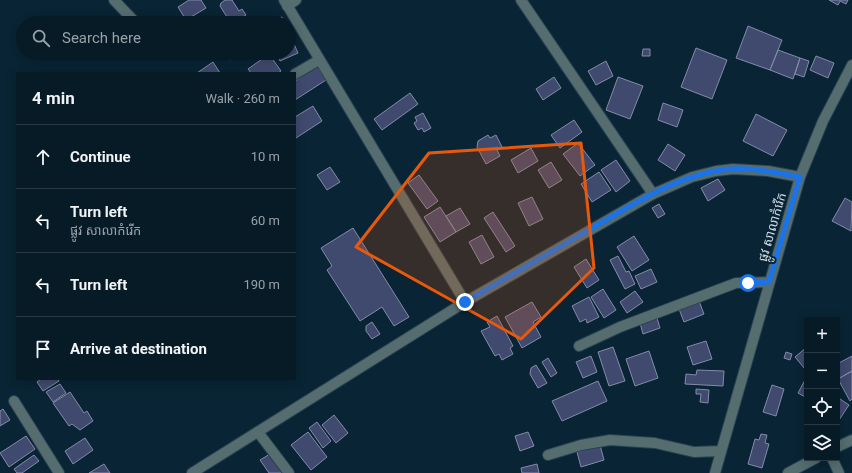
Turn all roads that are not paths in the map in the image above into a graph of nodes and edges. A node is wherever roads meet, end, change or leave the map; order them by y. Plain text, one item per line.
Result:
1 (114, 0) edge
2 (296, 0) edge
3 (521, 0) edge
4 (285, 3) edge
5 (129, 16) edge
6 (293, 16) edge
7 (296, 21) edge
8 (320, 60) junction
9 (852, 65) edge
10 (296, 73) edge
11 (800, 177) junction
12 (653, 194) junction
13 (769, 282) junction
14 (465, 302) junction
15 (579, 346) dead end
16 (14, 401) dead end
17 (258, 432) junction
18 (852, 440) edge
19 (840, 446) edge
20 (720, 451) junction
21 (548, 455) dead end
22 (810, 461) edge
23 (833, 461) edge
24 (59, 473) edge
25 (192, 473) edge
26 (289, 473) edge
27 (715, 473) edge
28 (788, 473) edge
29 (839, 473) edge

1 - 5 street
2 - 4 street
3 - 12 street
4 - 6 street
7 - 8 street
8 - 10 street
8 - 14 street
9 - 11 street, ផ្លូវ សាលាកំរើក
11 - 12 street
11 - 13 street, ផ្លូវ សាលាកំរើក
12 - 14 street
13 - 15 street
13 - 20 street, ផ្លូវ សាលាកំរើក
14 - 17 street
16 - 24 street
17 - 25 street
17 - 26 street
18 - 19 street
20 - 21 street
20 - 27 street, ផ្លូវ សាលាកំរើក
22 - 28 street
23 - 29 street

